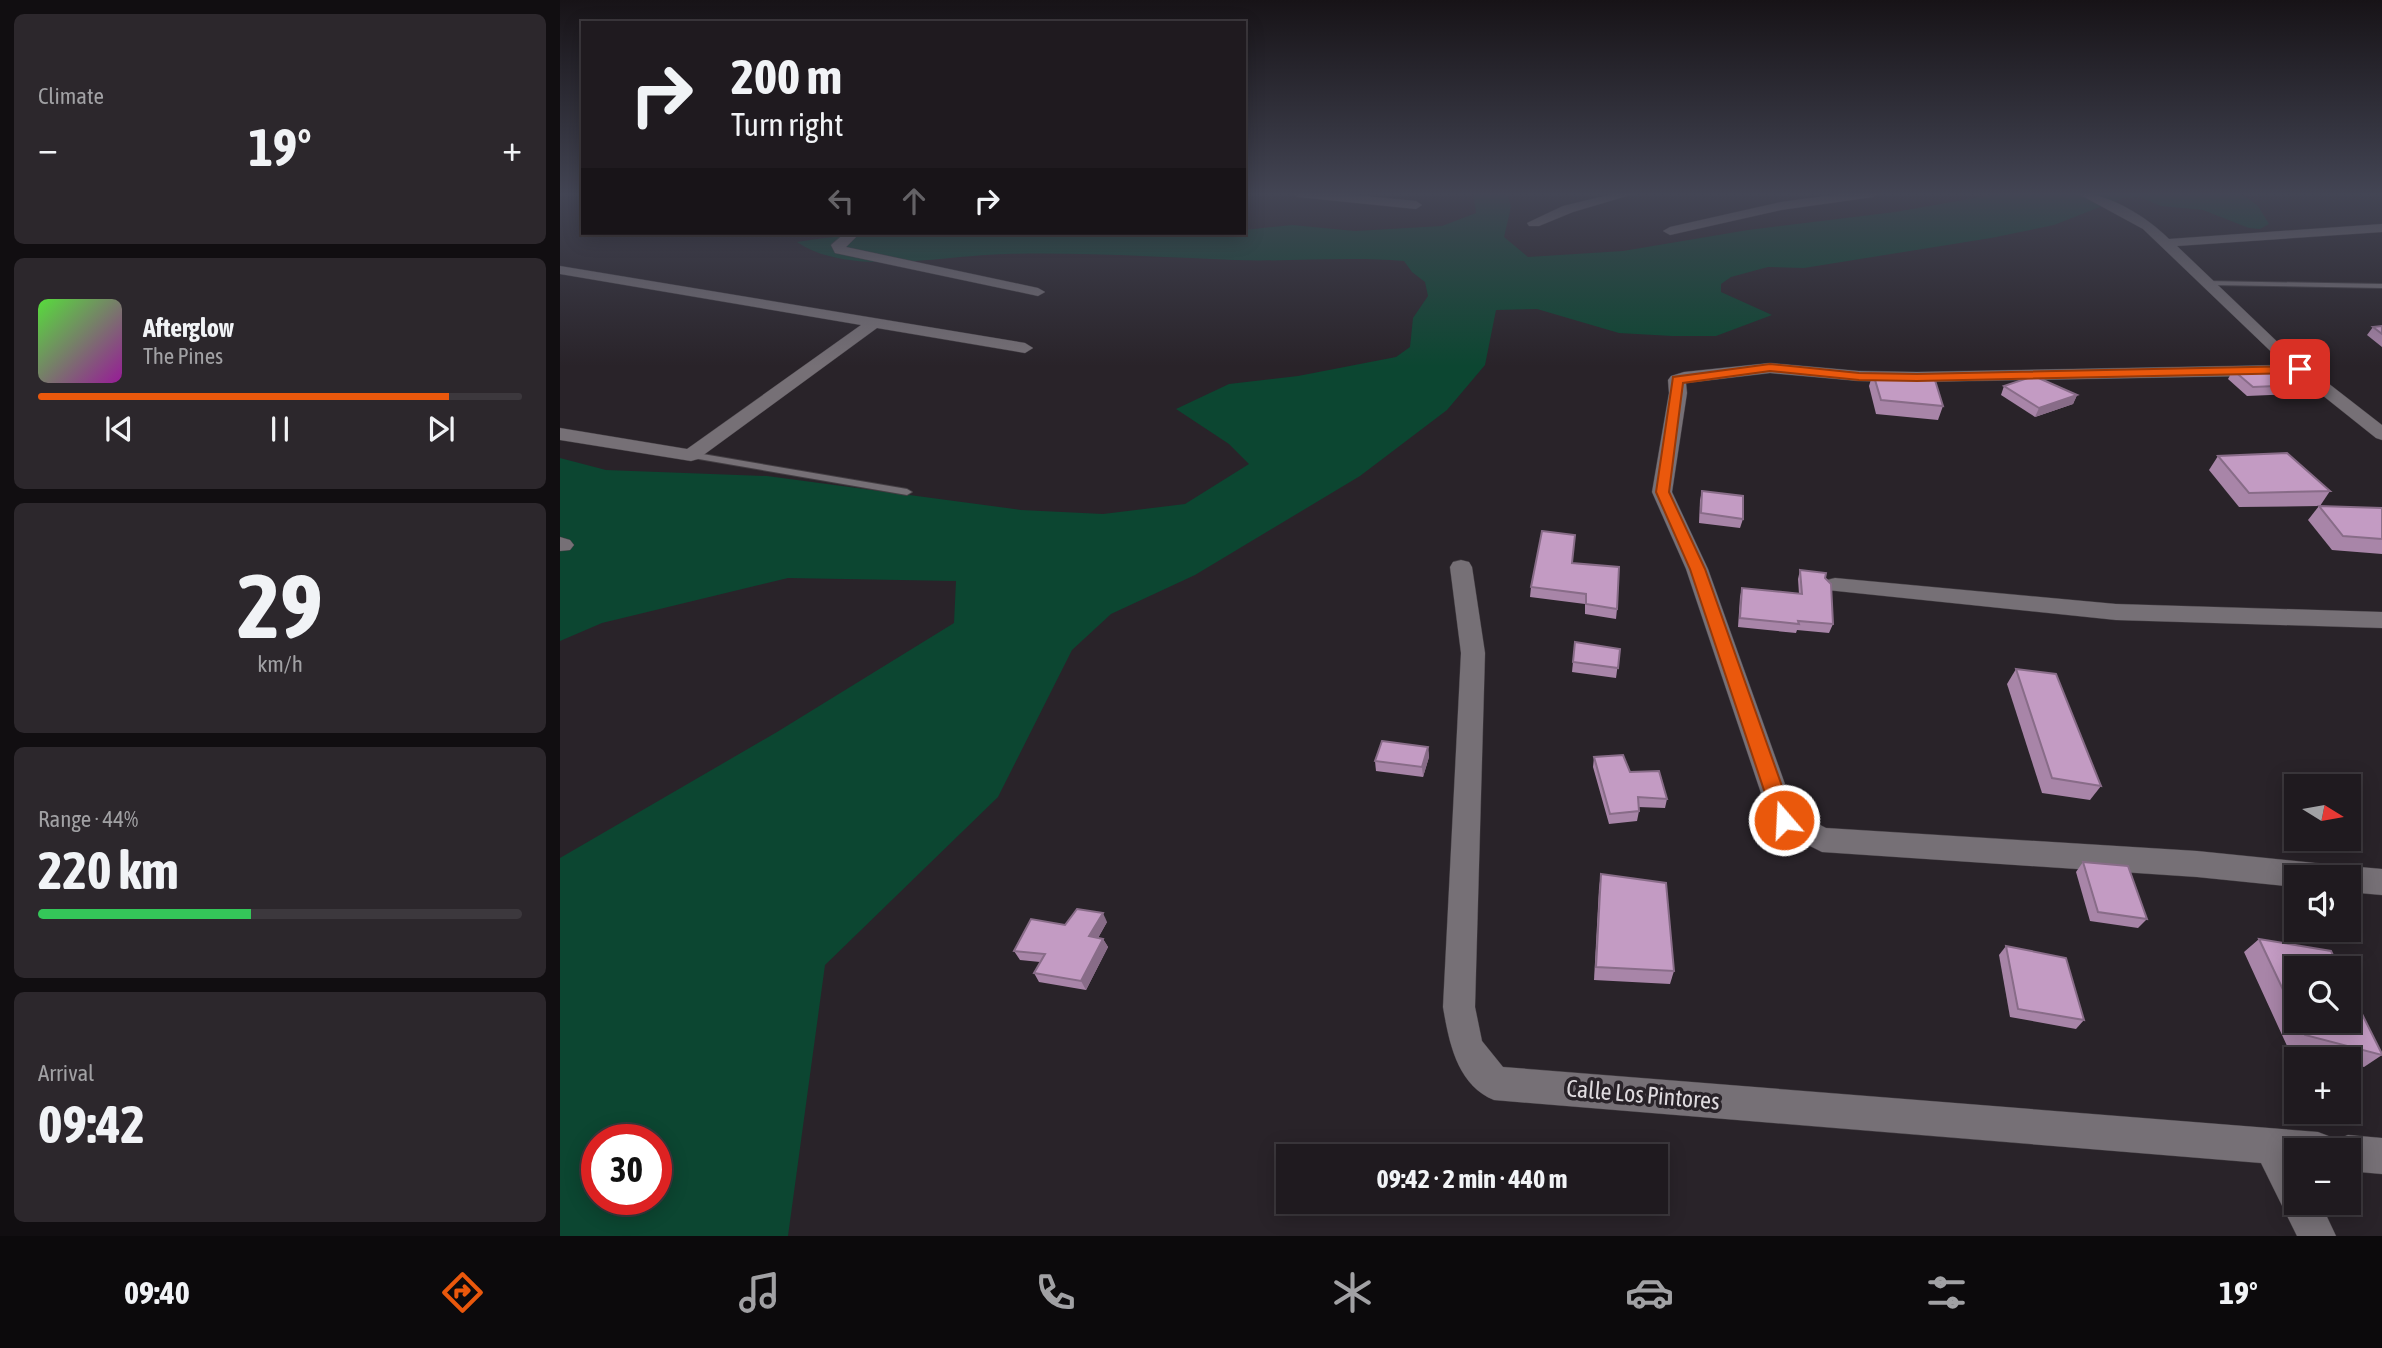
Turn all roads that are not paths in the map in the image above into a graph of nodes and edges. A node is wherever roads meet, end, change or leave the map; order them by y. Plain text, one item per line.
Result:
1 (843, 251) edge
2 (2174, 251) edge
3 (560, 270) edge
4 (2210, 283) junction
5 (2382, 286) edge
6 (1038, 292) dead end
7 (874, 323) junction
8 (1025, 348) dead end
9 (2300, 369) junction
10 (2382, 415) edge
11 (2359, 416) junction
12 (560, 434) edge
13 (2382, 434) edge
14 (691, 455) junction
15 (907, 492) dead end
16 (1461, 567) dead end
17 (1835, 585) dead end
18 (2382, 620) edge
19 (2284, 873) edge
20 (2361, 880) edge
21 (2382, 882) edge
22 (2271, 1146) junction
23 (2284, 1147) edge
24 (2361, 1154) edge
25 (2382, 1156) edge
26 (2284, 1171) edge
27 (2306, 1215) edge
28 (2317, 1236) edge

1 - 6 street
2 - 4 street
3 - 7 street
4 - 5 lane
4 - 9 street
7 - 8 street
7 - 14 street
9 - 11 street
9 - 19 street
10 - 11 street
11 - 13 street
12 - 14 street
14 - 15 lane
16 - 22 street, Calle Los Pintores
17 - 18 street
20 - 21 street
22 - 23 street, Calle Los Pintores
22 - 26 street
24 - 25 street
27 - 28 street

